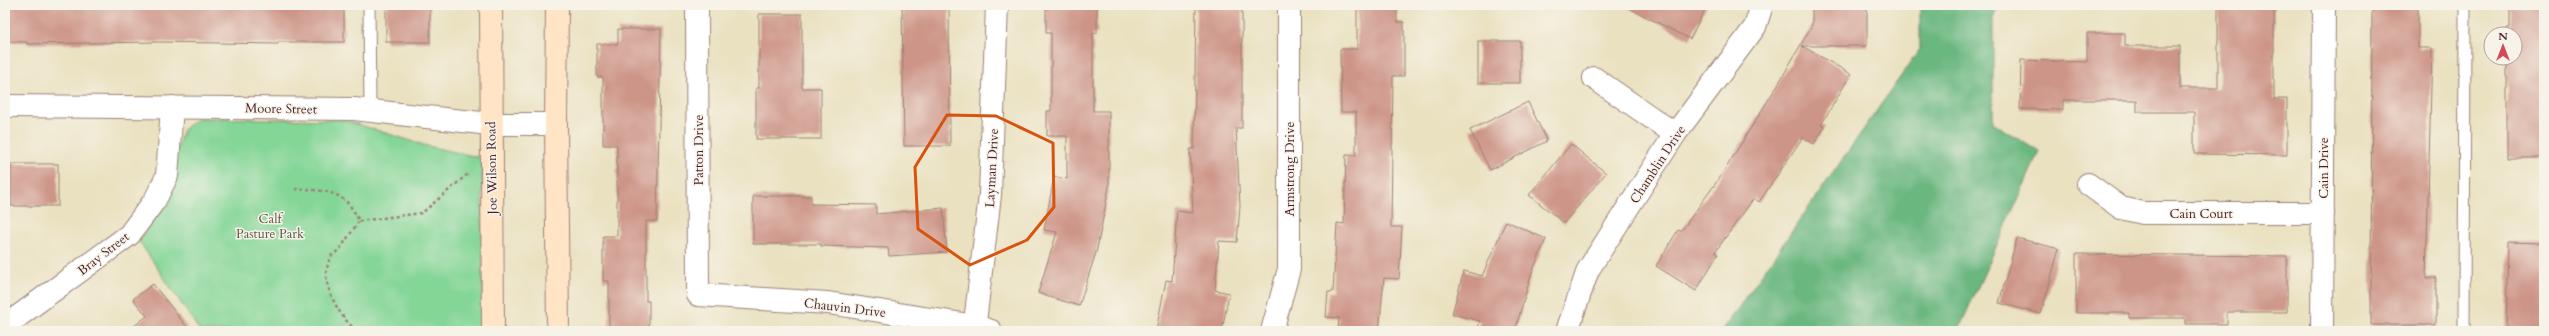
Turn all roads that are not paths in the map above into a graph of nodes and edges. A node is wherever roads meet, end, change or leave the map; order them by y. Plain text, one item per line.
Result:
1 (369, 5) edge
2 (491, 5) edge
3 (557, 5) edge
4 (697, 5) edge
5 (997, 5) edge
6 (1289, 5) edge
7 (1762, 5) edge
8 (2324, 5) edge
9 (2465, 5) edge
10 (1594, 78) dead end
11 (5, 106) edge
12 (172, 107) junction
13 (370, 111) junction
14 (490, 124) junction
15 (556, 124) junction
16 (1675, 134) junction
17 (2088, 184) dead end
18 (2323, 213) junction
19 (698, 295) joint
20 (5, 326) edge
21 (980, 329) edge
22 (493, 331) edge
23 (558, 331) edge
24 (1272, 331) edge
25 (1567, 331) edge
26 (2322, 331) edge
27 (2464, 331) edge

1 - 13 lane
2 - 14 main road, Joe Wilson Road
3 - 15 main road
4 - 19 street, Patton Drive
5 - 21 street, Layman Drive
6 - 24 street, Armstrong Drive
7 - 16 street, Chamblin Drive
8 - 18 street, Cain Drive
9 - 27 lane
10 - 16 street
11 - 12 street, Moore Street
12 - 13 street, Moore Street
12 - 20 street, Bray Street
13 - 14 street, Moore Street
14 - 15 street, Moore Street
14 - 22 main road, Joe Wilson Road
15 - 23 main road
16 - 25 street, Chamblin Drive
17 - 18 street, Cain Court
18 - 26 street, Cain Drive
19 - 21 street, Chauvin Drive

